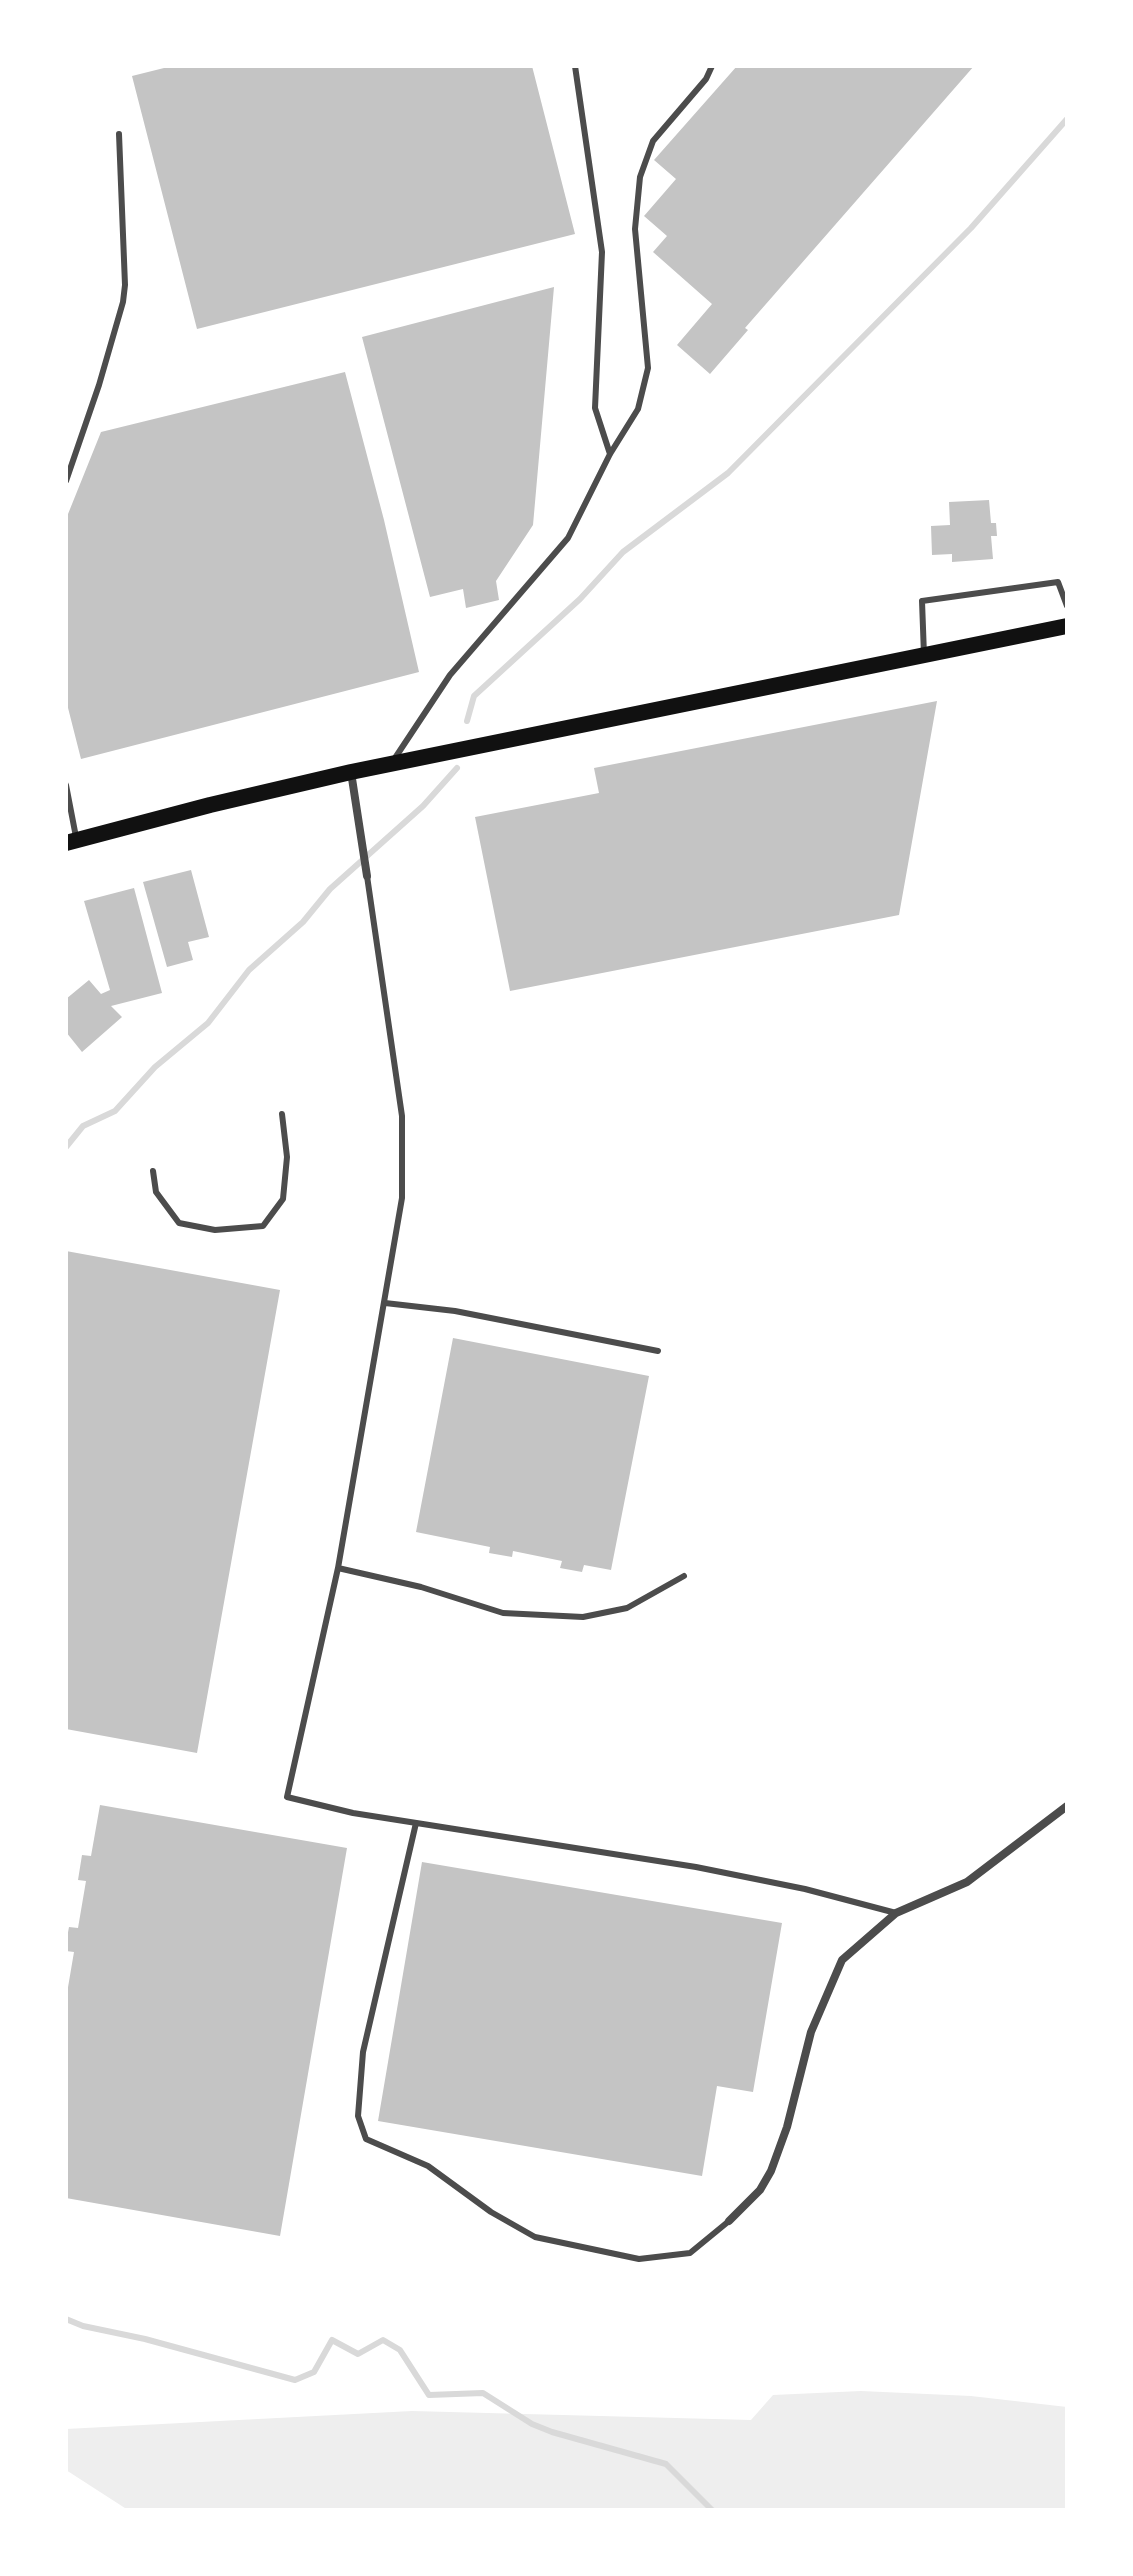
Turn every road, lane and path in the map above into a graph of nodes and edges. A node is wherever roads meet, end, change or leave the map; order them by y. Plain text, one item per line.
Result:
1 (575, 66) edge
2 (712, 66) edge
3 (119, 134) dead end
4 (610, 454) junction
5 (66, 481) edge
6 (1067, 606) edge
7 (1067, 626) edge
8 (924, 655) junction
9 (391, 764) junction
10 (351, 772) junction
11 (66, 785) edge
12 (71, 842) edge
13 (367, 876) joint
14 (282, 1114) dead end
15 (153, 1171) dead end
16 (385, 1303) junction
17 (658, 1351) dead end
18 (338, 1568) junction
19 (684, 1576) dead end
20 (1067, 1806) edge
21 (416, 1823) junction
22 (896, 1913) junction
23 (729, 2221) joint

1 - 4 lane
2 - 4 lane
3 - 5 lane
4 - 9 lane
6 - 8 lane
7 - 8 main road
8 - 9 main road
9 - 10 main road
10 - 12 main road
10 - 13 street
11 - 12 lane
13 - 16 lane
14 - 15 lane
16 - 17 lane
16 - 18 lane
18 - 19 lane
18 - 21 lane
20 - 22 street
21 - 22 lane
21 - 23 lane
22 - 23 street

